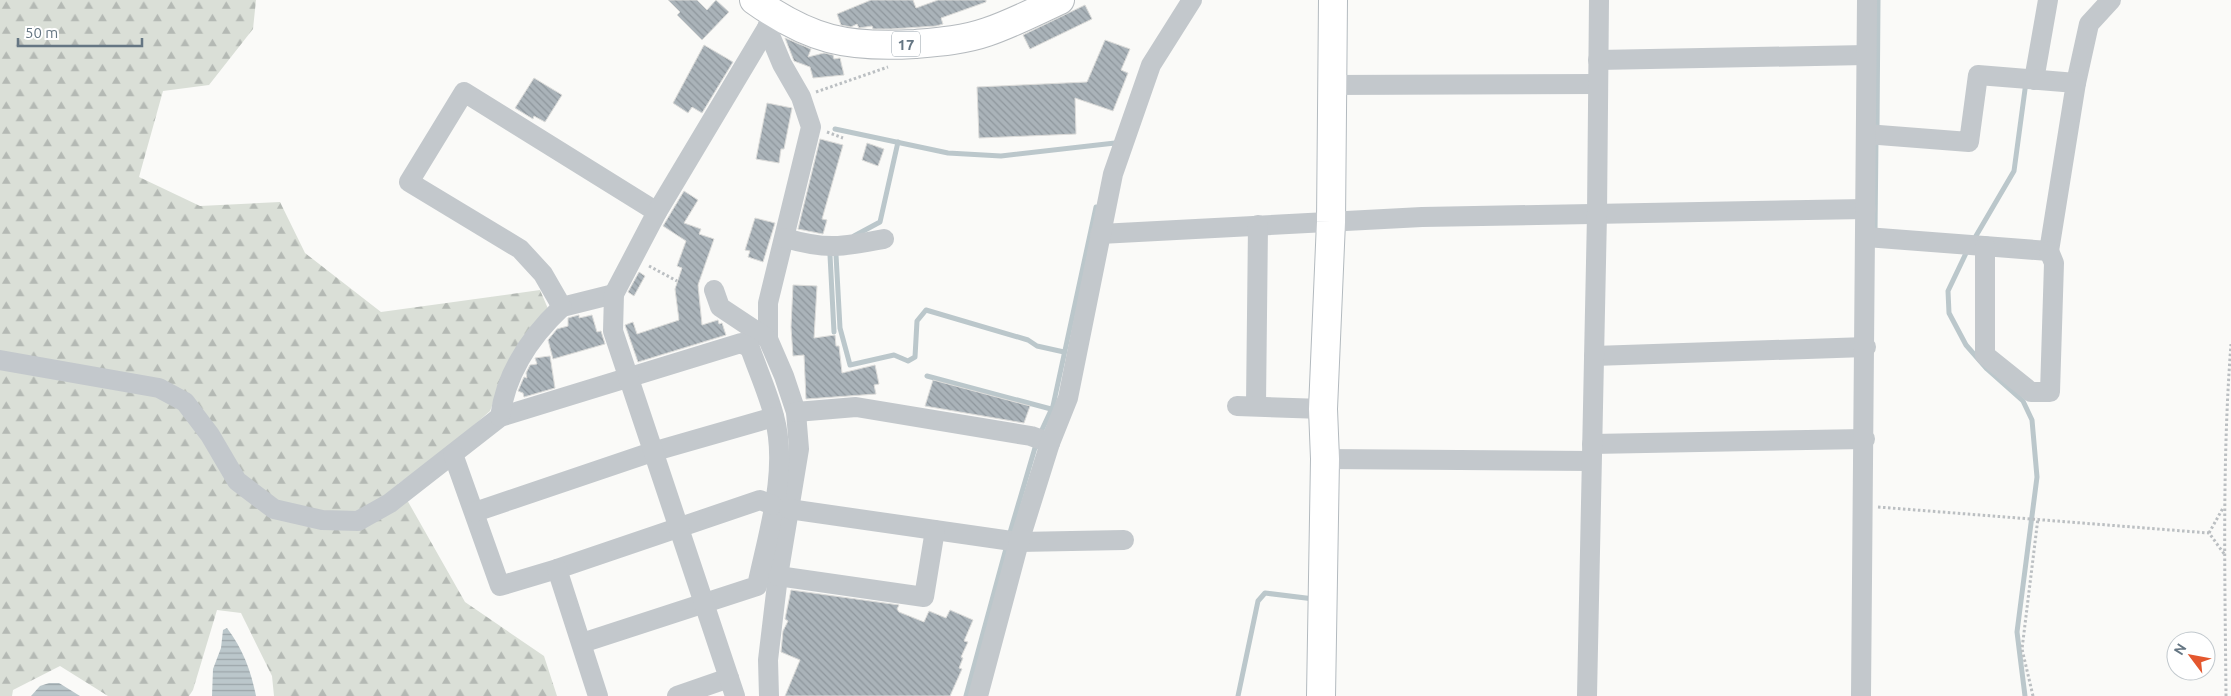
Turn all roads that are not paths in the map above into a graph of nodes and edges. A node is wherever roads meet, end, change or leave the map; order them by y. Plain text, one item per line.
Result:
1 (1060, 0) edge
2 (1192, 0) edge
3 (1333, 0) edge
4 (1599, 0) edge
5 (1868, 0) edge
6 (2048, 0) edge
7 (2111, 0) edge
8 (764, 14) edge
9 (1866, 55) junction
10 (1598, 60) junction
11 (2034, 80) junction
12 (1598, 84) junction
13 (2076, 84) junction
14 (1332, 85) junction
15 (1866, 134) junction
16 (1866, 208) junction
17 (657, 212) junction
18 (1597, 214) junction
19 (1331, 222) junction
20 (1258, 225) junction
21 (1100, 234) junction
22 (1866, 237) junction
23 (785, 238) junction
24 (884, 239) dead end
25 (1986, 246) junction
26 (2049, 251) junction
27 (714, 290) dead end
28 (614, 294) junction
29 (562, 307) junction
30 (768, 339) junction
31 (1866, 347) junction
32 (1594, 356) junction
33 (0, 360) edge
34 (627, 378) junction
35 (1323, 409) junction
36 (796, 412) junction
37 (500, 417) junction
38 (774, 418) junction
39 (1865, 439) junction
40 (1050, 443) junction
41 (652, 452) junction
42 (1592, 452) junction
43 (453, 454) junction
44 (1325, 459) junction
45 (781, 507) junction
46 (475, 512) junction
47 (678, 528) junction
48 (935, 530) junction
49 (1124, 540) dead end
50 (1019, 542) junction
51 (557, 569) junction
52 (778, 576) junction
53 (704, 605) junction
54 (582, 643) junction
55 (732, 687) edge
56 (598, 696) edge
57 (676, 696) edge
58 (769, 696) edge
59 (978, 696) edge
60 (1321, 696) edge
61 (1587, 696) edge
62 (1861, 696) edge

1 - 8 street, 17
2 - 21 street
3 - 14 street
4 - 10 street
5 - 9 street
6 - 11 street
7 - 13 street
8 - 17 street
8 - 23 street
9 - 10 street
9 - 15 street
10 - 12 street
11 - 13 street
11 - 15 street
12 - 14 street
12 - 18 street
13 - 26 street
14 - 19 street
15 - 16 street
16 - 18 street
16 - 22 street
17 - 28 street
17 - 29 street
18 - 19 street
18 - 32 street
19 - 20 street
19 - 35 street
20 - 21 street
20 - 35 street
21 - 40 street
22 - 25 street
22 - 31 street
23 - 24 street
23 - 30 street
25 - 26 street
25 - 26 street
27 - 30 street
28 - 29 street
28 - 34 street
29 - 37 street
30 - 36 street
31 - 32 street
31 - 39 street
32 - 42 street
33 - 43 street
34 - 37 street
34 - 38 street
34 - 41 street
35 - 44 street
36 - 40 street
36 - 45 street
37 - 43 street
38 - 41 street
38 - 45 street
39 - 42 street
39 - 62 street
40 - 50 street
41 - 46 street
41 - 47 street
42 - 44 street
42 - 61 street
43 - 46 street
44 - 60 street
45 - 47 street
45 - 48 street
45 - 52 street
45 - 53 street
46 - 51 street
47 - 51 street
47 - 53 street
48 - 50 street
48 - 52 street
49 - 50 street
50 - 59 street
51 - 54 street
52 - 58 street
53 - 54 street
53 - 55 street
54 - 56 street
55 - 57 street

